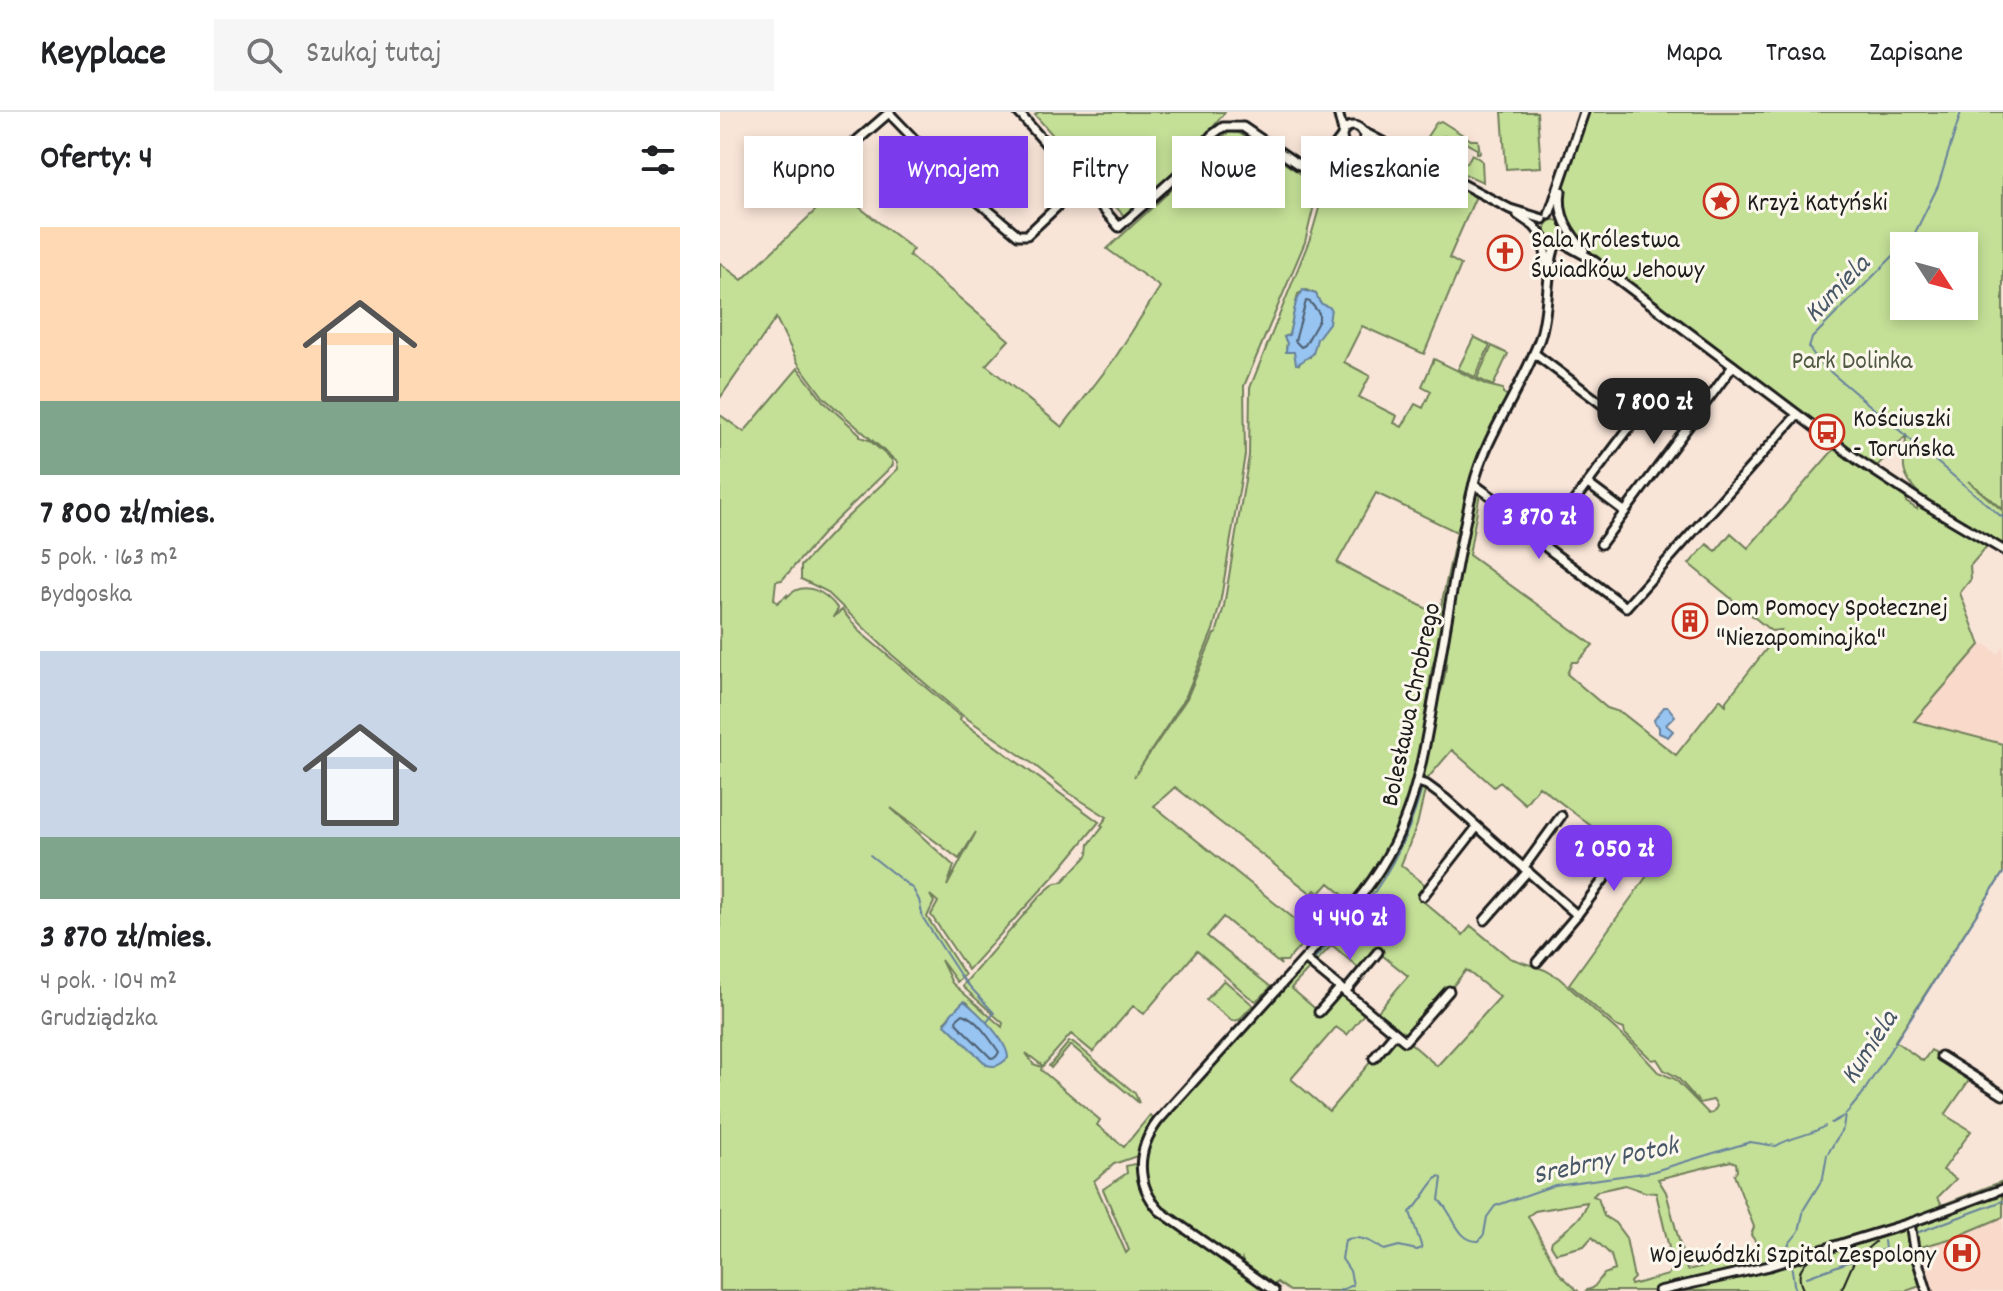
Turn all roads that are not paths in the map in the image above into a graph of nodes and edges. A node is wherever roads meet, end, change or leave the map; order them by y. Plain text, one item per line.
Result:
1 (1018, 112) edge
2 (1339, 112) edge
3 (1584, 112) edge
4 (890, 113) edge
5 (1353, 126) junction
6 (1362, 131) junction
7 (1342, 134) joint
8 (863, 136) edge
9 (1362, 136) edge
10 (1372, 136) edge
11 (1044, 142) edge
12 (1301, 165) edge
13 (1563, 173) junction
14 (1468, 186) edge
15 (1156, 194) edge
16 (1056, 208) edge
17 (1102, 208) edge
18 (1140, 208) edge
19 (1510, 209) junction
20 (1546, 217) junction
21 (1563, 217) junction
22 (1568, 231) junction
23 (1542, 236) junction
24 (1558, 242) junction
25 (1590, 258) junction
26 (1549, 276) junction
27 (1534, 353) junction
28 (1733, 366) junction
29 (1797, 415) junction
30 (1474, 484) junction
31 (1588, 484) junction
32 (1624, 511) junction
33 (1547, 537) junction
34 (1601, 544) dead end
35 (2003, 550) edge
36 (1418, 782) junction
37 (1561, 816) dead end
38 (1477, 827) junction
39 (1625, 851) dead end
40 (1526, 869) junction
41 (1423, 896) dead end
42 (1577, 915) junction
43 (1485, 920) dead end
44 (1378, 952) dead end
45 (1305, 959) junction
46 (1537, 962) dead end
47 (1342, 990) junction
48 (1449, 991) dead end
49 (1319, 1012) dead end
50 (1395, 1033) junction
51 (1941, 1056) dead end
52 (1374, 1058) dead end
53 (2003, 1095) edge
54 (2003, 1189) edge
55 (1910, 1223) junction
56 (1274, 1291) edge
57 (1659, 1291) edge
58 (1927, 1291) edge

1 - 11 street
2 - 5 street
2 - 7 street
3 - 13 street
4 - 8 street
4 - 16 street
5 - 6 street
5 - 7 street
6 - 9 street
6 - 10 street
12 - 15 street
13 - 20 street
13 - 21 street
14 - 19 street
17 - 18 street
19 - 20 street
19 - 23 street
20 - 21 street
20 - 23 street
21 - 22 street
22 - 24 street
22 - 25 street
23 - 24 street
23 - 26 street, Bolesława Chrobrego
24 - 25 street
24 - 26 street, Bolesława Chrobrego
25 - 28 street
26 - 27 street, Bolesława Chrobrego
27 - 30 street, Bolesława Chrobrego
27 - 31 street
28 - 29 street
28 - 32 street
29 - 33 street
29 - 35 street
30 - 33 street
30 - 36 street, Bolesława Chrobrego
31 - 32 street
31 - 33 street
32 - 34 street
36 - 38 street
36 - 45 street, Bolesława Chrobrego
37 - 40 street
38 - 40 street
38 - 41 street
39 - 42 street
40 - 42 street
40 - 43 street
42 - 46 street
44 - 47 street
45 - 47 street
45 - 56 street, Bolesława Chrobrego
47 - 49 street
47 - 50 street
48 - 50 street
50 - 52 street
51 - 53 street
54 - 55 street
55 - 57 street
55 - 58 street

